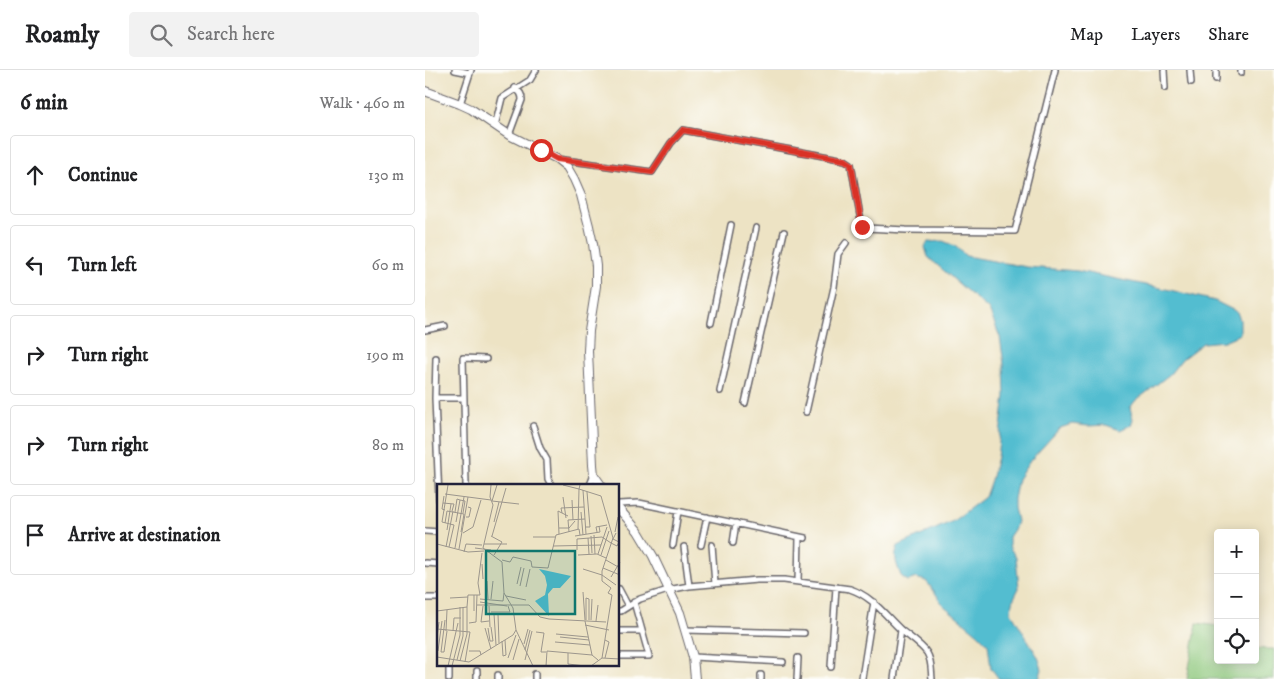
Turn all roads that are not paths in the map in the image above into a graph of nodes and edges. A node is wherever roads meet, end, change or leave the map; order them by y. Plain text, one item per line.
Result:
1 (455, 70) edge
2 (536, 70) edge
3 (1055, 70) edge
4 (1165, 70) edge
5 (1190, 70) edge
6 (1216, 70) edge
7 (470, 72) edge
8 (1216, 79) dead end
9 (1191, 82) dead end
10 (515, 88) junction
11 (1165, 88) dead end
12 (425, 91) edge
13 (460, 104) junction
14 (495, 126) junction
15 (509, 135) junction
16 (557, 159) junction
17 (731, 225) dead end
18 (756, 228) dead end
19 (784, 232) dead end
20 (846, 243) dead end
21 (711, 323) dead end
22 (445, 326) dead end
23 (425, 330) edge
24 (436, 358) dead end
25 (486, 359) dead end
26 (720, 391) dead end
27 (435, 398) junction
28 (464, 398) junction
29 (745, 402) dead end
30 (806, 412) dead end
31 (533, 426) dead end
32 (594, 475) junction
33 (438, 484) edge
34 (466, 484) edge
35 (550, 484) edge
36 (590, 484) edge
37 (600, 484) edge
38 (620, 504) edge
39 (620, 510) edge
40 (678, 511) junction
41 (707, 517) junction
42 (736, 523) junction
43 (733, 543) dead end
44 (673, 545) dead end
45 (701, 545) dead end
46 (712, 545) dead end
47 (684, 547) dead end
48 (798, 582) junction
49 (715, 584) junction
50 (689, 586) junction
51 (836, 587) junction
52 (668, 590) junction
53 (620, 591) edge
54 (635, 602) junction
55 (874, 602) junction
56 (628, 606) junction
57 (620, 610) edge
58 (685, 630) junction
59 (901, 630) junction
60 (620, 631) edge
61 (642, 631) junction
62 (804, 632) dead end
63 (620, 656) edge
64 (693, 657) junction
65 (798, 658) dead end
66 (783, 662) dead end
67 (449, 666) edge
68 (831, 668) dead end
69 (477, 671) dead end
70 (862, 678) edge
71 (449, 679) edge
72 (477, 679) edge
73 (695, 679) edge
74 (797, 679) edge
75 (894, 679) edge
76 (932, 679) edge

1 - 7 street
2 - 10 street
3 - 16 street
4 - 11 street
5 - 9 street
6 - 8 street
7 - 13 street
10 - 14 street
10 - 15 street
12 - 13 main road
13 - 14 main road
14 - 15 main road
15 - 16 main road
16 - 32 main road
17 - 21 street
18 - 26 street
19 - 29 street
20 - 30 street
22 - 23 street
24 - 27 street
25 - 28 street
27 - 28 street
27 - 33 street
28 - 34 street
31 - 35 street
32 - 36 street
32 - 37 main road
38 - 40 street
39 - 52 main road
40 - 41 street
40 - 44 street
41 - 42 street
41 - 45 street
42 - 43 street
42 - 48 street
46 - 49 street
47 - 50 street
48 - 49 street
48 - 51 street
49 - 50 street
50 - 52 street
51 - 55 street
51 - 68 street
52 - 54 street
52 - 58 main road
53 - 56 street
54 - 56 street
54 - 61 street
55 - 59 street
55 - 70 street
56 - 57 street
58 - 62 street
58 - 64 main road
59 - 75 street
59 - 76 street
60 - 61 street
61 - 63 street
64 - 66 street
64 - 73 main road
65 - 74 street
67 - 71 street
69 - 72 street

